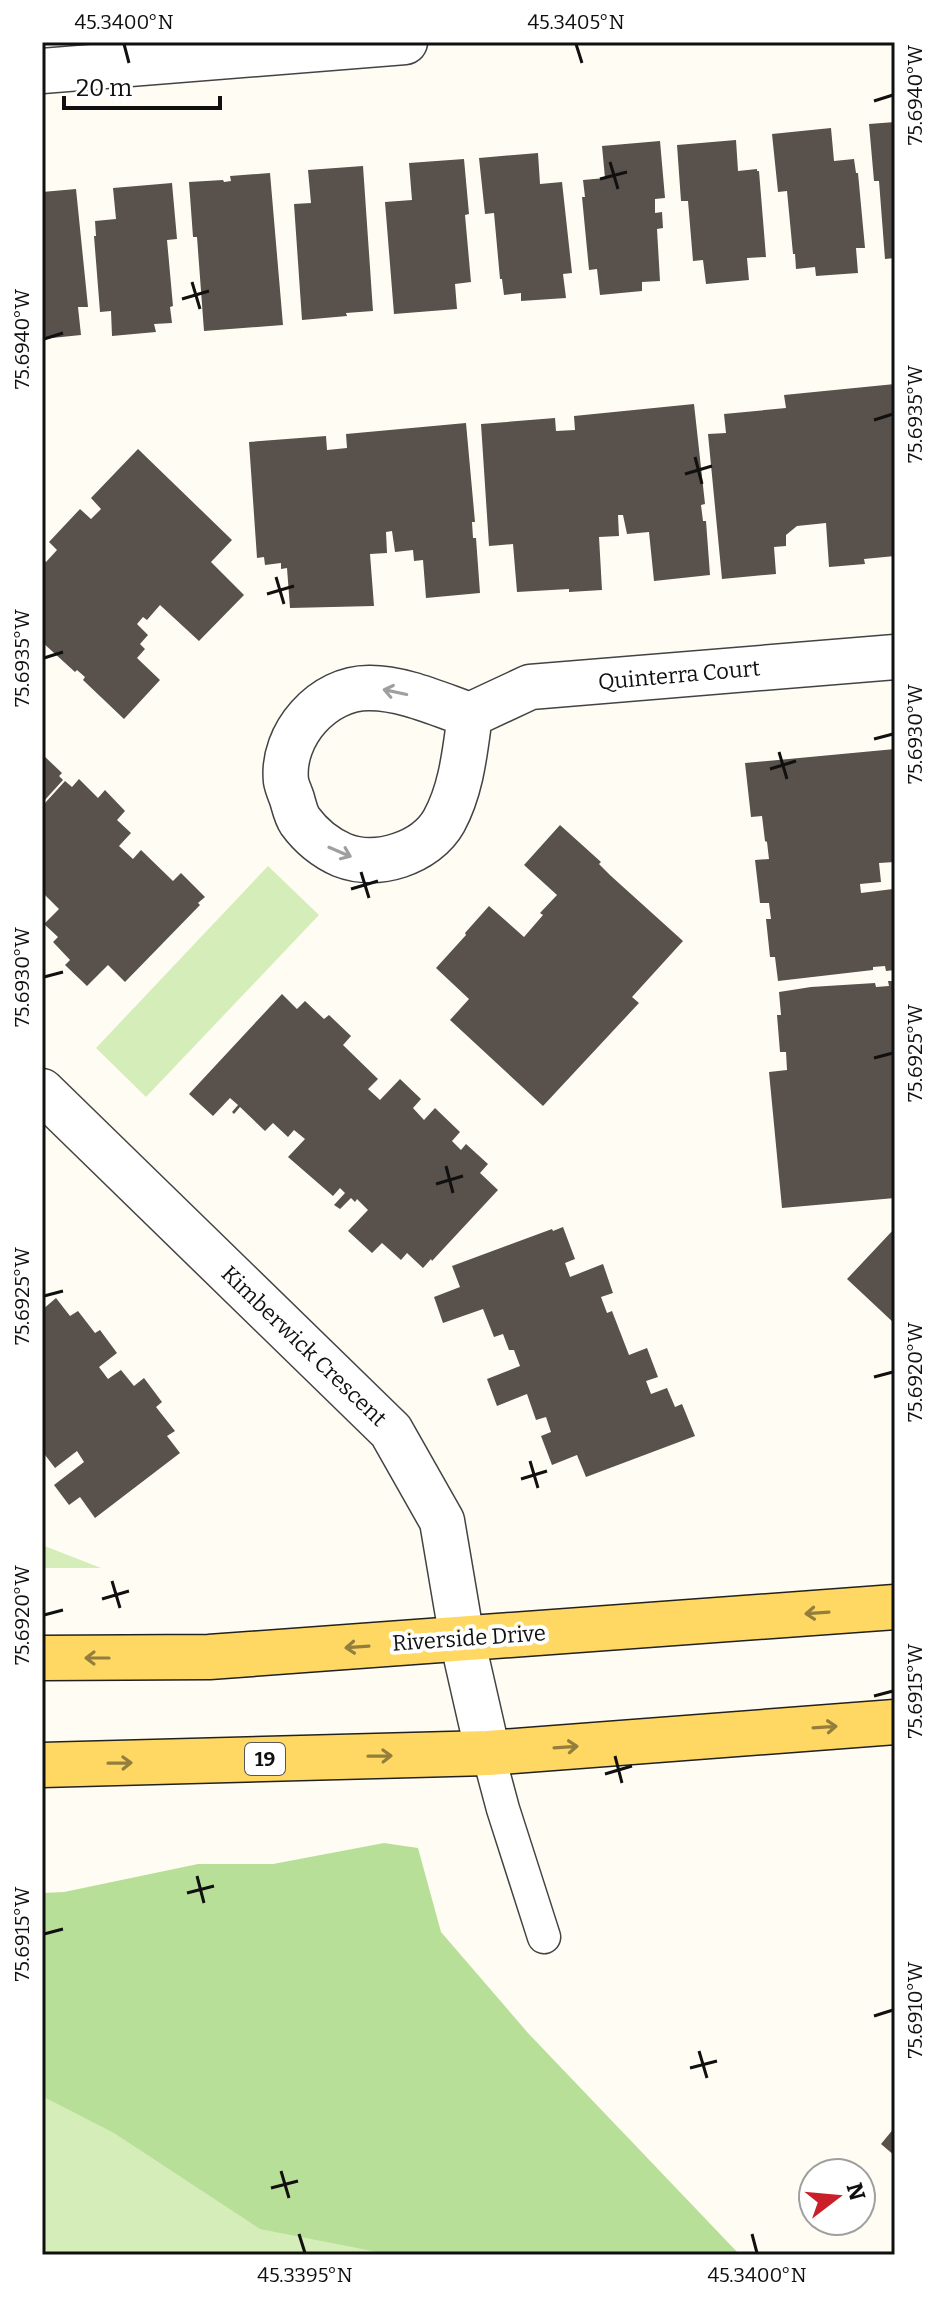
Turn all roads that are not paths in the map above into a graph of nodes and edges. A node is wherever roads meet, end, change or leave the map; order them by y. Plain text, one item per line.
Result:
1 (405, 42) edge
2 (42, 71) edge
3 (895, 657) edge
4 (470, 715) junction
5 (42, 1091) edge
6 (895, 1607) edge
7 (462, 1639) junction
8 (42, 1658) edge
9 (895, 1722) edge
10 (488, 1753) junction
11 (42, 1765) edge
12 (544, 1937) dead end

1 - 2 street
3 - 4 street, Quinterra Court
4 -> 4 street
5 - 7 street, Kimberwick Crescent
6 -> 7 main road, Riverside Drive
7 -> 8 main road, Riverside Drive
7 - 10 street, Kimberwick Crescent
10 -> 9 main road, 19
11 -> 10 main road, 19
10 - 12 lane

